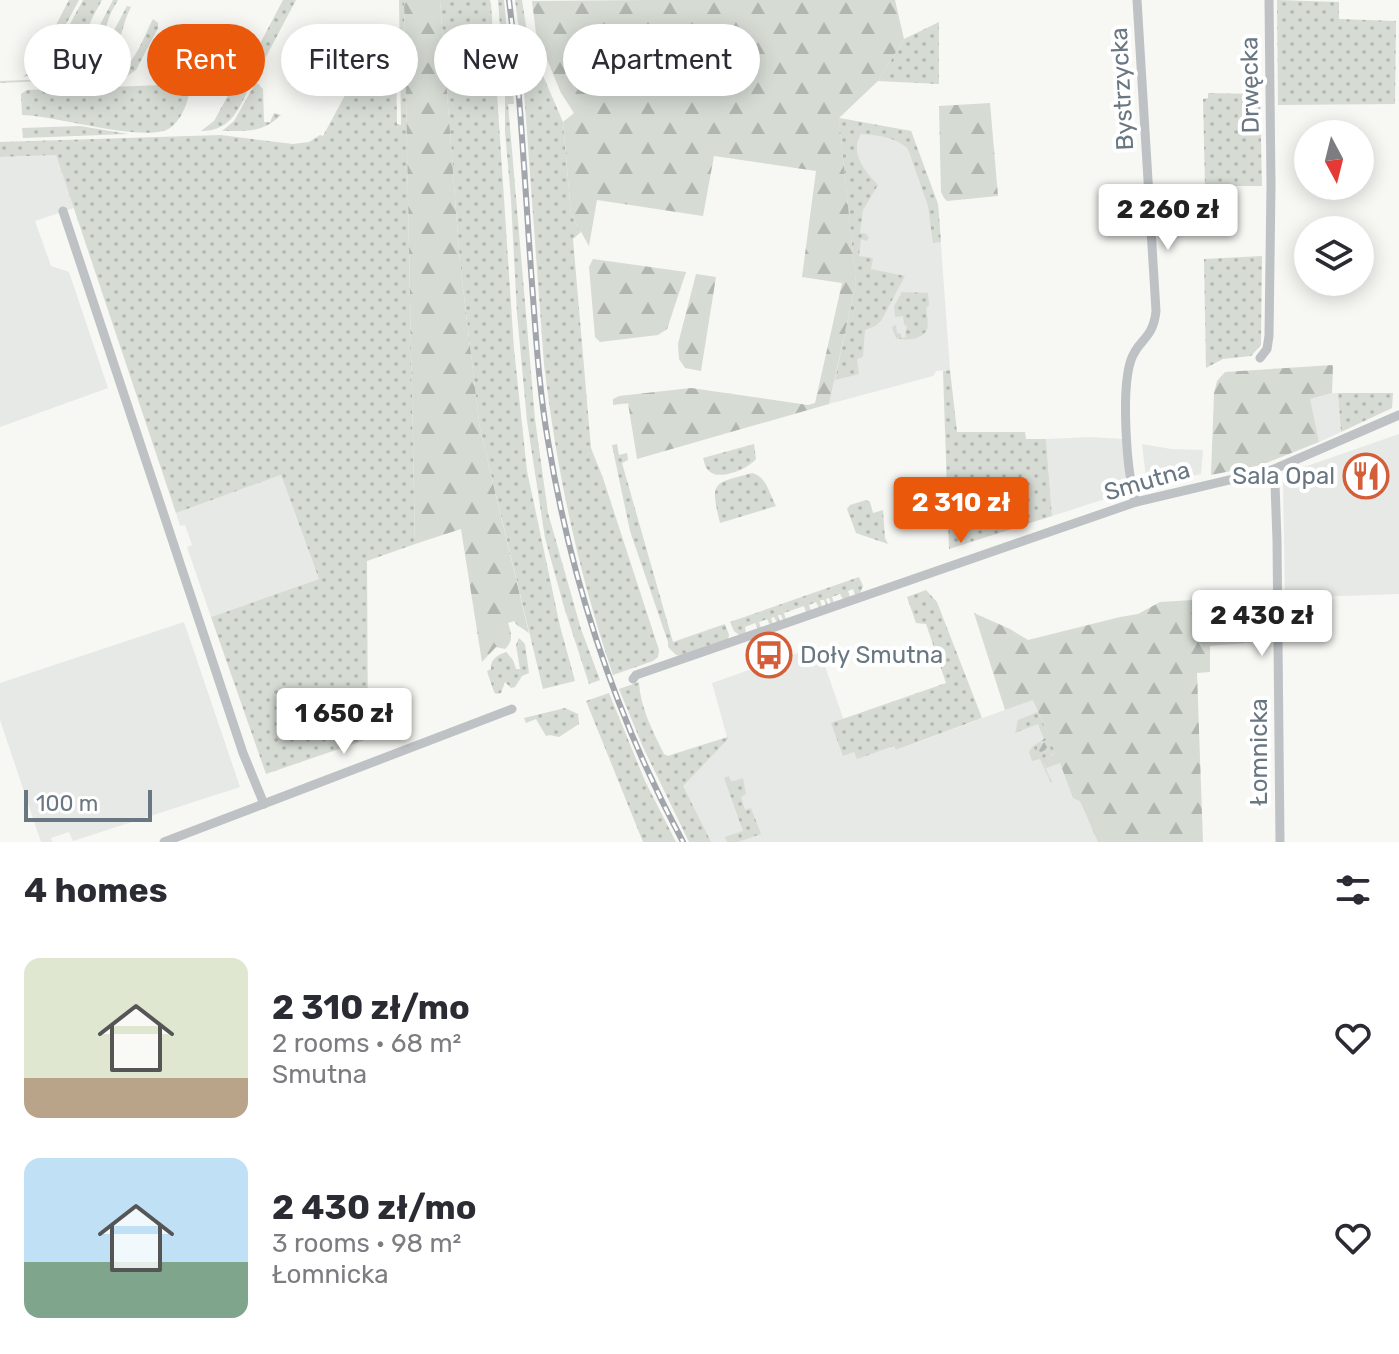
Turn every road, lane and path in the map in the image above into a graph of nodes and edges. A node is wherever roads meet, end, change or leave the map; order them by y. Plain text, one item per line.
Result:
1 (1137, 0) edge
2 (1269, 0) edge
3 (63, 211) dead end
4 (1260, 358) dead end
5 (1399, 415) edge
6 (1272, 470) junction
7 (1136, 502) junction
8 (633, 679) dead end
9 (512, 709) dead end
10 (264, 804) junction
11 (164, 842) edge
12 (1280, 842) edge

1 - 7 street, Bystrzycka
2 - 4 street, Drwęcka
3 - 10 street
5 - 6 street, Smutna
6 - 7 street, Smutna
6 - 12 street, Łomnicka
7 - 8 street, Smutna
9 - 10 street
10 - 11 street

